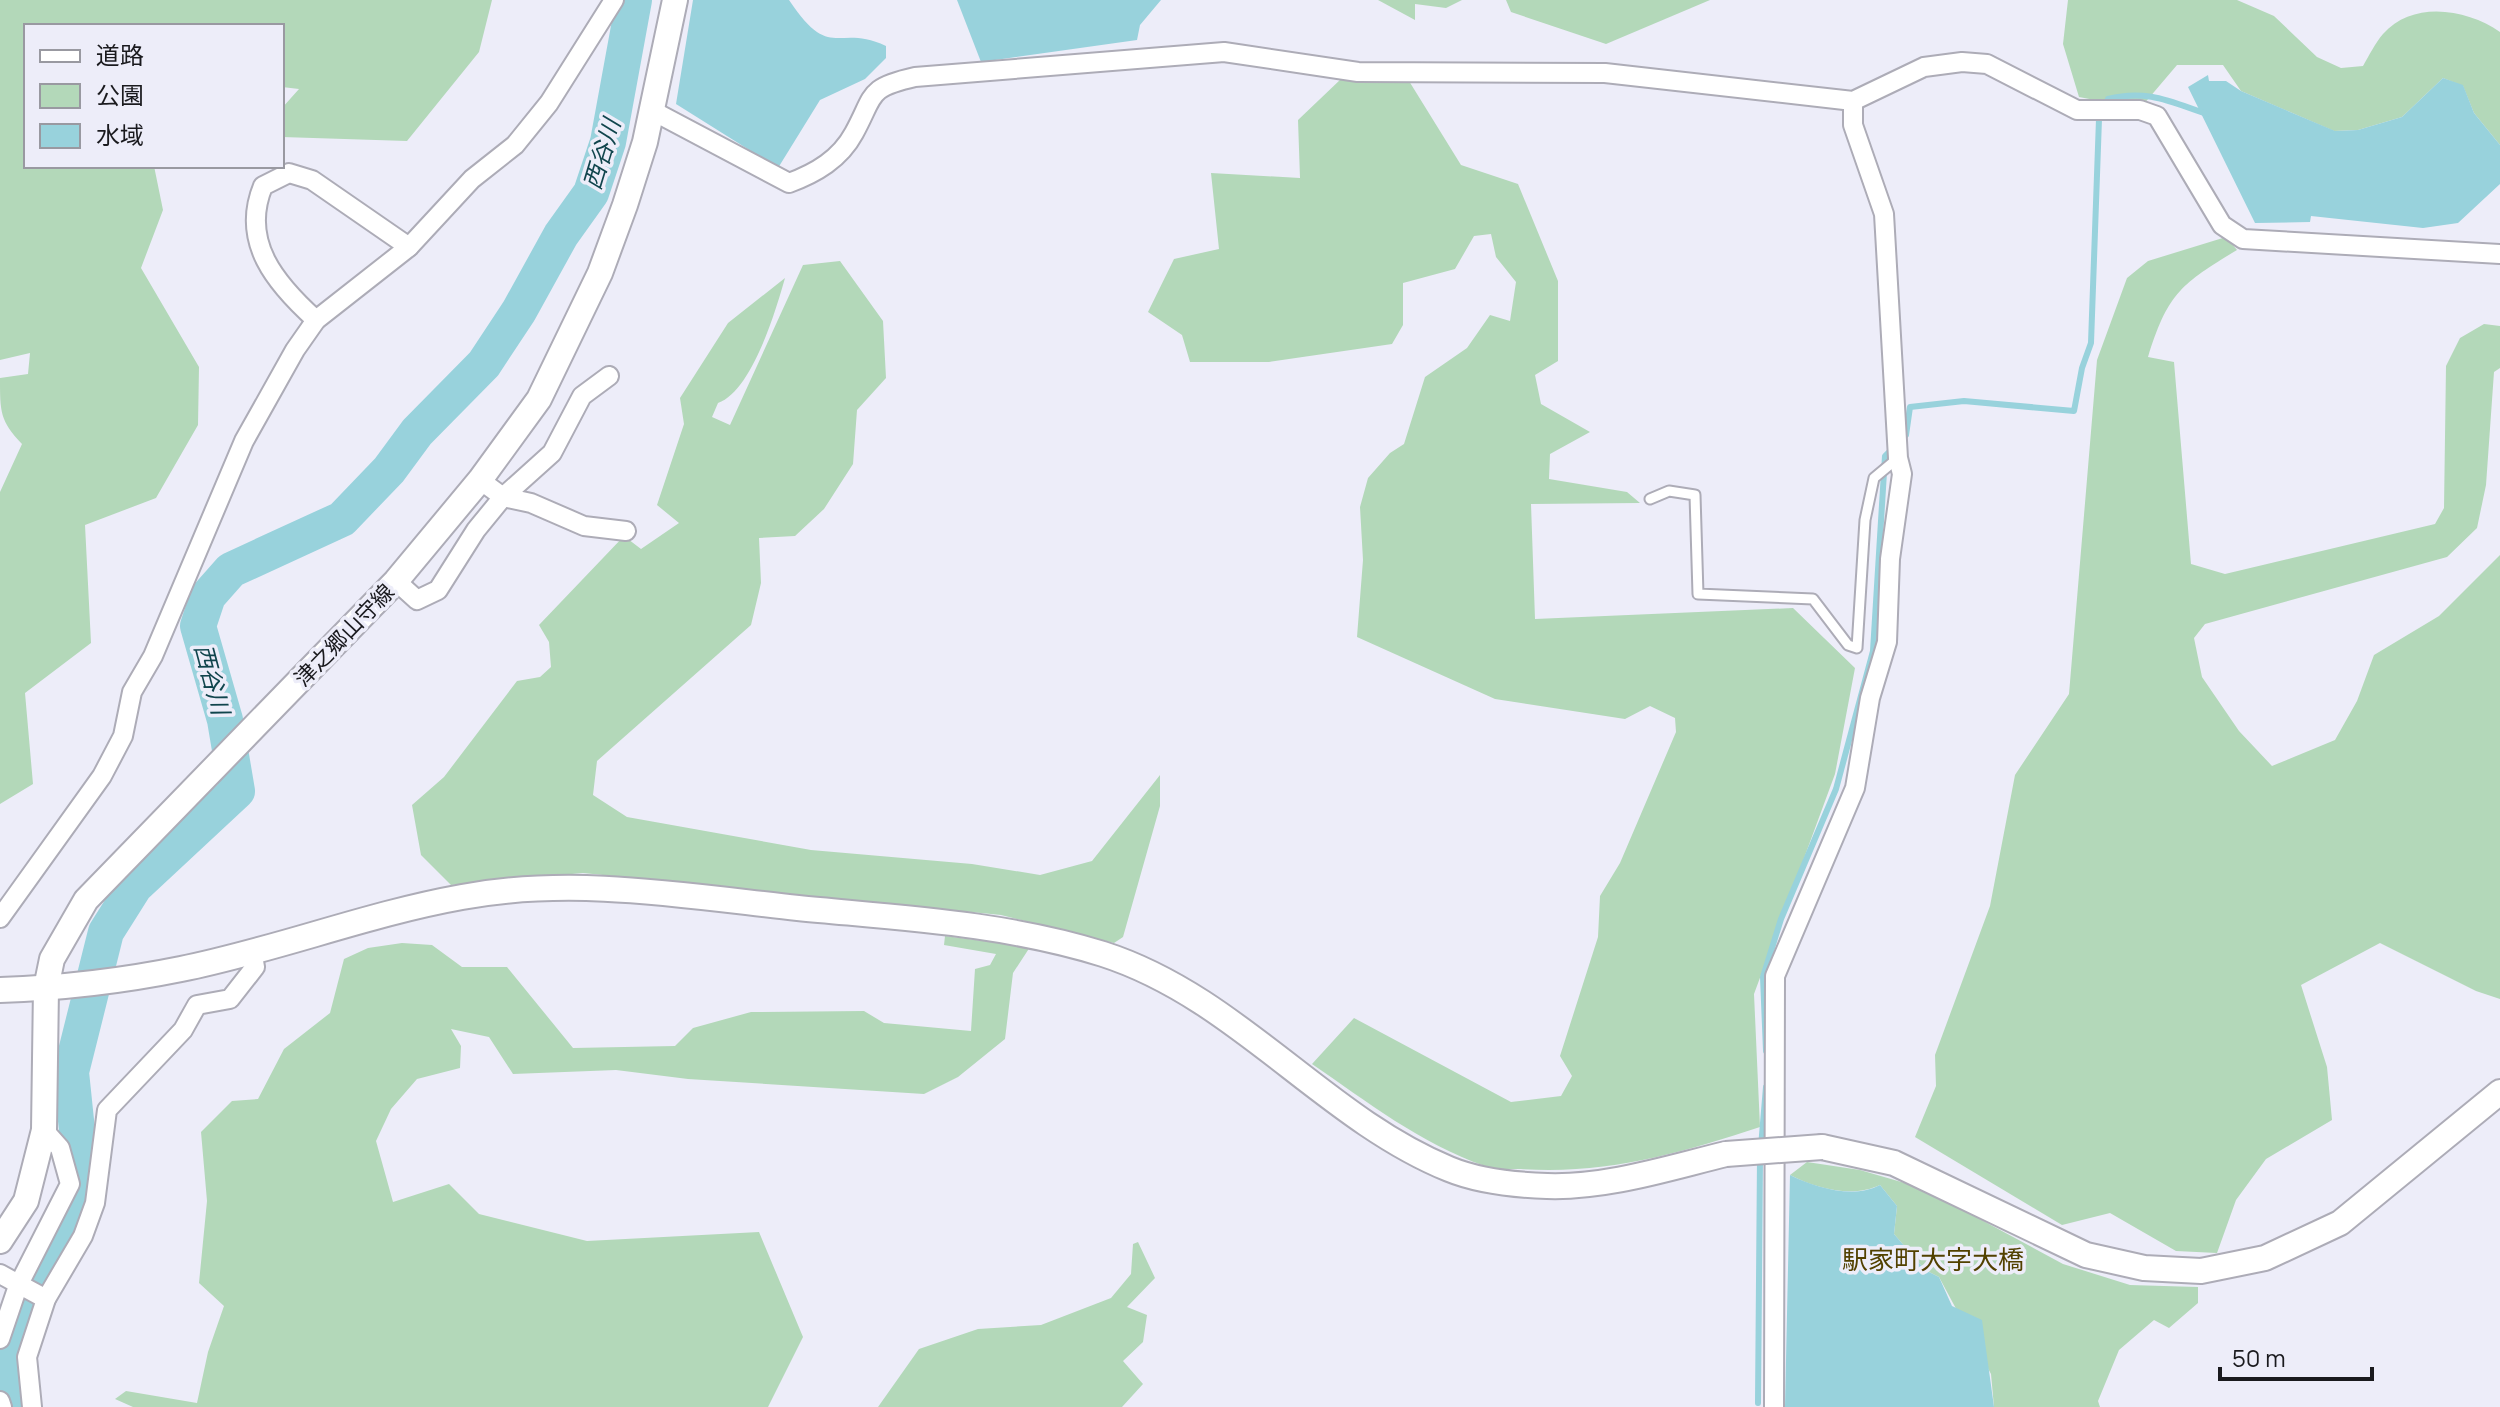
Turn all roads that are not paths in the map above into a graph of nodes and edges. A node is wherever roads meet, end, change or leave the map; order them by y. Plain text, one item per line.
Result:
1 (614, 0) edge
2 (675, 0) edge
3 (1853, 101) junction
4 (653, 111) junction
5 (409, 247) junction
6 (2500, 254) edge
7 (316, 320) junction
8 (609, 376) dead end
9 (1898, 458) junction
10 (480, 480) junction
11 (503, 497) junction
12 (1650, 499) dead end
13 (626, 531) dead end
14 (396, 581) junction
15 (0, 918) edge
16 (252, 950) junction
17 (46, 988) junction
18 (0, 990) edge
19 (2500, 1092) edge
20 (44, 1130) junction
21 (0, 1241) edge
22 (0, 1274) edge
23 (18, 1286) junction
24 (46, 1299) junction
25 (0, 1339) edge
26 (0, 1401) edge
27 (2, 1407) edge
28 (32, 1407) edge
29 (1774, 1407) edge

1 - 5 street
2 - 4 street, 津之郷山守線
3 - 4 street
3 - 6 street
3 - 9 street
4 - 10 street, 津之郷山守線
5 - 7 street
5 - 7 street
7 - 15 street
8 - 11 street
9 - 12 lane
9 - 29 street
10 - 11 street
10 - 14 street, 津之郷山守線
11 - 13 street
11 - 14 street
14 - 17 street, 津之郷山守線
16 - 17 street
16 - 19 street, bridge
16 - 24 street
17 - 18 street
17 - 20 street, 津之郷山守線
20 - 21 street, 津之郷山守線
20 - 23 street
22 - 23 street
23 - 24 street
23 - 25 street
24 - 28 street
26 - 27 street

